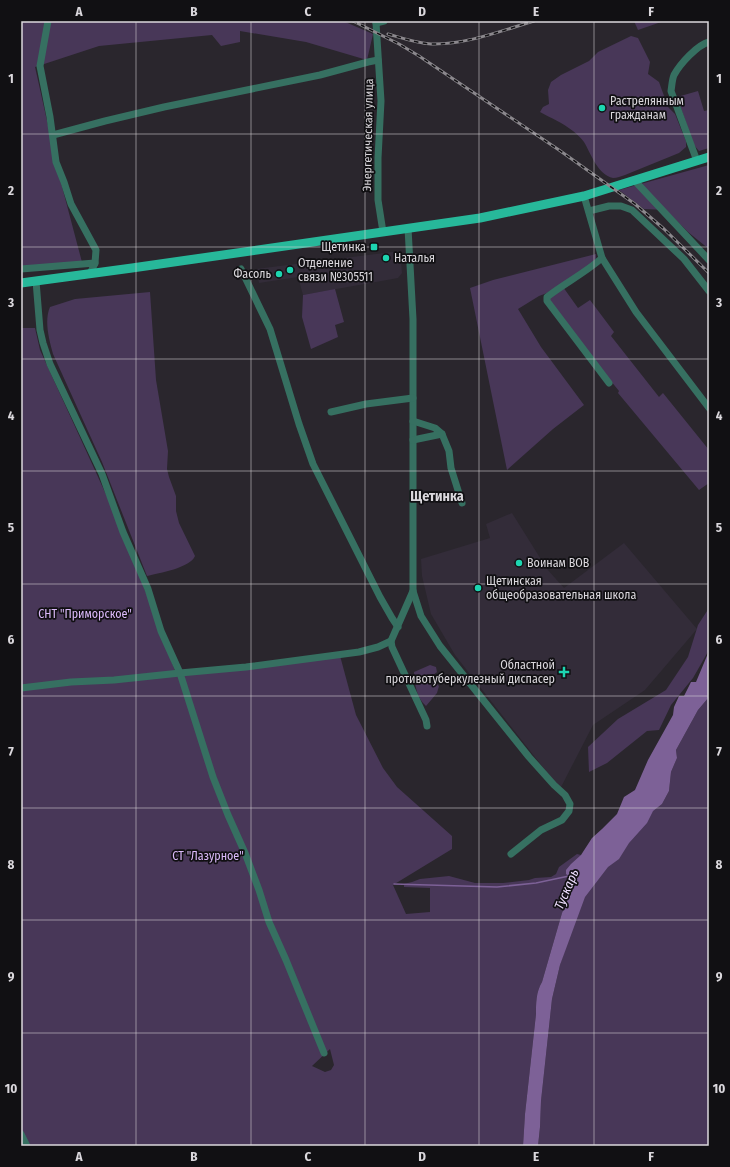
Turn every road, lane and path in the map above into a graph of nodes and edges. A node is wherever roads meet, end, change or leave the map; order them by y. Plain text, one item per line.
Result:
1 (48, 21) edge
2 (384, 21) edge
3 (374, 22) edge
4 (709, 42) edge
5 (378, 60) junction
6 (53, 135) junction
7 (709, 157) edge
8 (697, 161) junction
9 (634, 180) junction
10 (584, 196) junction
11 (589, 211) junction
12 (408, 228) junction
13 (383, 232) junction
14 (602, 258) junction
15 (709, 260) edge
16 (95, 263) junction
17 (21, 269) edge
18 (241, 269) dead end
19 (90, 274) junction
20 (36, 281) junction
21 (21, 283) edge
22 (709, 291) edge
23 (609, 384) dead end
24 (413, 398) junction
25 (709, 408) edge
26 (331, 412) dead end
27 (413, 421) junction
28 (442, 434) junction
29 (413, 440) junction
30 (462, 503) dead end
31 (413, 592) junction
32 (398, 627) junction
33 (391, 641) junction
34 (180, 673) junction
35 (21, 688) edge
36 (427, 726) dead end
37 (511, 854) dead end
38 (324, 1053) dead end
39 (21, 1134) edge
40 (27, 1146) edge

1 - 6 street
2 - 3 street, Энергетическая улица
3 - 5 street, Энергетическая улица
4 - 8 street
5 - 6 street
5 - 13 street, Энергетическая улица
6 - 16 street
7 - 8 main road
8 - 9 main road
9 - 10 main road
9 - 15 street
10 - 11 street
10 - 12 main road
11 - 14 street
11 - 22 street
12 - 13 main road
12 - 24 street
13 - 19 main road
14 - 23 street
14 - 25 street
16 - 17 street
16 - 19 street
18 - 32 street
19 - 20 main road
20 - 21 main road
20 - 34 street
24 - 26 street
24 - 27 street
27 - 28 street
27 - 29 street
28 - 29 street
28 - 30 street
29 - 31 street
31 - 32 street
31 - 37 street
32 - 33 street
33 - 34 street
33 - 36 street
34 - 35 street
34 - 38 street
39 - 40 street

